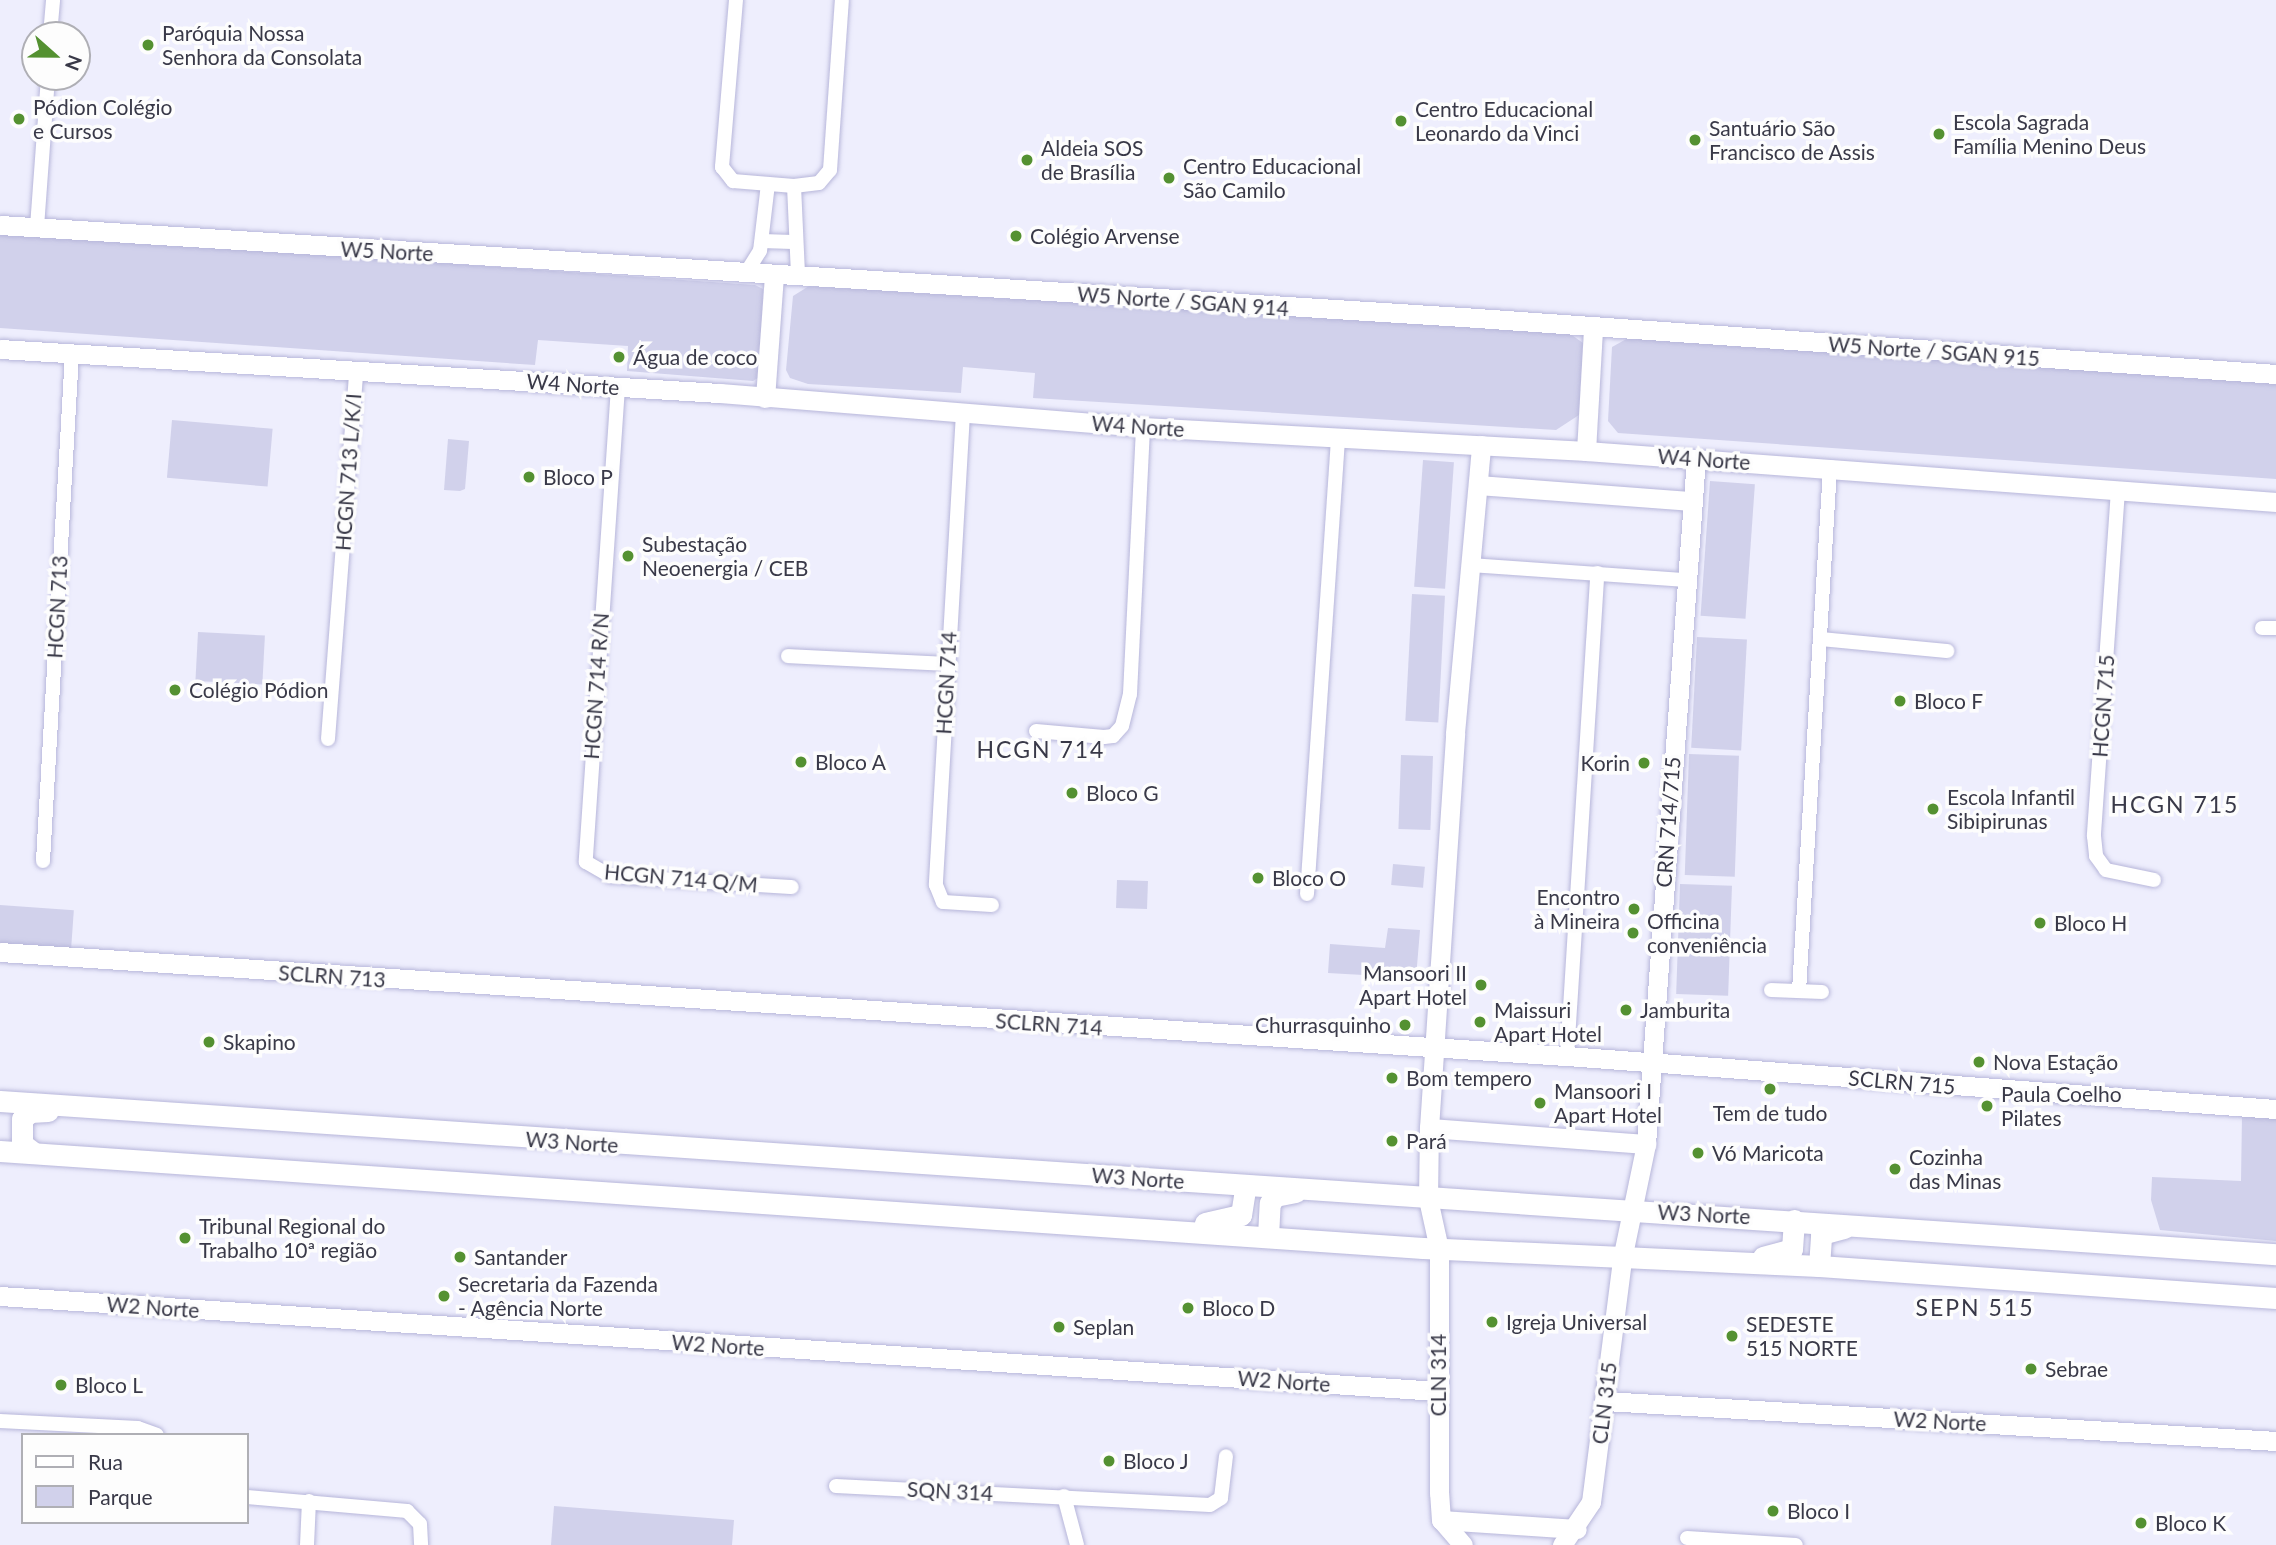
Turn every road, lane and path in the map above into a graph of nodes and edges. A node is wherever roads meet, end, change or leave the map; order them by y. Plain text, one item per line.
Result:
1 (53, 0) edge
2 (736, 0) edge
3 (842, 0) edge
4 (51, 21) edge
5 (47, 91) edge
6 (768, 184) junction
7 (794, 186) junction
8 (0, 225) edge
9 (37, 227) junction
10 (762, 241) junction
11 (793, 242) junction
12 (746, 273) junction
13 (774, 274) junction
14 (798, 275) junction
15 (1593, 328) junction
16 (0, 349) edge
17 (72, 353) junction
18 (356, 372) junction
19 (2276, 374) edge
20 (618, 387) junction
21 (765, 398) junction
22 (963, 413) junction
23 (1143, 427) junction
24 (1338, 436) junction
25 (1481, 445) junction
26 (1586, 451) junction
27 (1696, 459) junction
28 (1830, 467) junction
29 (1478, 485) junction
30 (2118, 490) junction
31 (1692, 501) junction
32 (2276, 502) edge
33 (1470, 565) junction
34 (1597, 573) junction
35 (1686, 580) junction
36 (1820, 639) junction
37 (1947, 651) dead end
38 (788, 656) dead end
39 (946, 664) junction
40 (1036, 731) dead end
41 (328, 739) dead end
42 (585, 849) joint
43 (43, 861) dead end
44 (2154, 880) dead end
45 (792, 887) dead end
46 (1307, 894) dead end
47 (992, 905) dead end
48 (0, 952) edge
49 (1771, 990) dead end
50 (1799, 991) junction
51 (1822, 992) dead end
52 (665, 999) joint
53 (1433, 1049) junction
54 (1567, 1056) junction
55 (1654, 1065) junction
56 (0, 1101) edge
57 (99, 1108) junction
58 (2276, 1109) edge
59 (1429, 1128) junction
60 (1646, 1144) junction
61 (0, 1151) edge
62 (34, 1153) junction
63 (1246, 1185) junction
64 (1312, 1189) junction
65 (1429, 1199) junction
66 (1634, 1211) junction
67 (1794, 1220) junction
68 (1881, 1224) junction
69 (1161, 1228) junction
70 (1268, 1236) junction
71 (1439, 1249) junction
72 (2276, 1254) edge
73 (1622, 1259) junction
74 (1712, 1264) junction
75 (1819, 1266) junction
76 (0, 1296) edge
77 (2276, 1298) edge
78 (1437, 1391) junction
79 (1605, 1401) junction
80 (0, 1421) edge
81 (152, 1433) edge
82 (2276, 1441) edge
83 (1226, 1456) dead end
84 (836, 1486) dead end
85 (249, 1495) edge
86 (1064, 1496) junction
87 (309, 1501) junction
88 (1441, 1520) junction
89 (1577, 1529) junction
90 (1688, 1538) dead end
91 (307, 1545) edge
92 (421, 1545) edge
93 (1077, 1545) edge
94 (1464, 1545) edge
95 (1562, 1545) edge
96 (1796, 1545) edge

1 - 4 street
2 - 6 street
3 - 7 street
5 - 9 street
6 - 7 street
6 - 10 street
7 - 11 street
8 - 9 street, W5 Norte
9 - 12 street, W5 Norte
10 - 11 street
10 - 12 street
11 - 14 street
12 - 13 street, W5 Norte
13 - 14 street, W5 Norte / SGAN 914
13 - 21 street
14 - 15 street, W5 Norte / SGAN 914
15 - 19 street, W5 Norte / SGAN 915
15 - 26 street
16 - 17 street, W4 Norte
17 - 18 street, W4 Norte
17 - 43 street, HCGN 713
18 - 20 street, W4 Norte
18 - 41 street, HCGN 713 L/K/I
20 - 21 street, W4 Norte
20 - 42 street, HCGN 714 R/N
21 - 22 street, W4 Norte
22 - 23 street, W4 Norte
22 - 39 street, HCGN 714
23 - 24 street, W4 Norte
23 - 40 street
24 - 25 street, W4 Norte
24 - 46 street
25 - 26 street, W4 Norte
25 - 29 street
26 - 27 street, W4 Norte
27 - 28 street, W4 Norte
27 - 31 street, CRN 714/715
28 - 30 street, W4 Norte
28 - 36 street
29 - 31 street
29 - 33 street
30 - 32 street, W4 Norte
30 - 44 street, HCGN 715
31 - 35 street, CRN 714/715
33 - 34 street
33 - 53 street
34 - 35 street
34 - 54 street
35 - 55 street, CRN 714/715
36 - 37 street
36 - 50 street
38 - 39 street
39 - 47 street, HCGN 714
42 - 45 street, HCGN 714 Q/M
48 - 52 street, SCLRN 713
49 - 50 street
50 - 51 street
52 - 53 street, SCLRN 714
53 - 54 street
53 - 59 street
54 - 55 street
55 - 58 street, SCLRN 715
55 - 60 street, CRN 714/715
56 - 57 main road, W3 Norte
57 - 62 main road
57 - 63 main road, W3 Norte
59 - 60 street
59 - 65 street
60 - 66 street, CRN 714/715
61 - 62 main road
62 - 69 main road
63 - 64 main road, W3 Norte
63 - 69 main road
64 - 65 main road, W3 Norte
64 - 70 main road
65 - 66 main road, W3 Norte
65 - 71 street, CLN 314
66 - 67 main road, W3 Norte
66 - 73 street, CLN 315
67 - 68 main road, W3 Norte
67 - 74 main road
68 - 72 main road, W3 Norte
68 - 75 main road
69 - 70 main road
70 - 71 main road
71 - 73 main road
71 - 78 street, CLN 314
73 - 74 main road
73 - 79 street, CLN 315
74 - 75 main road
75 - 77 main road
76 - 78 street, W2 Norte
78 - 88 street, CLN 314
79 - 82 street, W2 Norte
79 - 89 street, CLN 315
80 - 81 street
83 - 86 street, SQN 314
84 - 86 street, SQN 314
85 - 87 street
86 - 93 street
87 - 91 street
87 - 92 street
88 - 89 street
88 - 94 street
89 - 95 street, CLN 315
90 - 96 street

